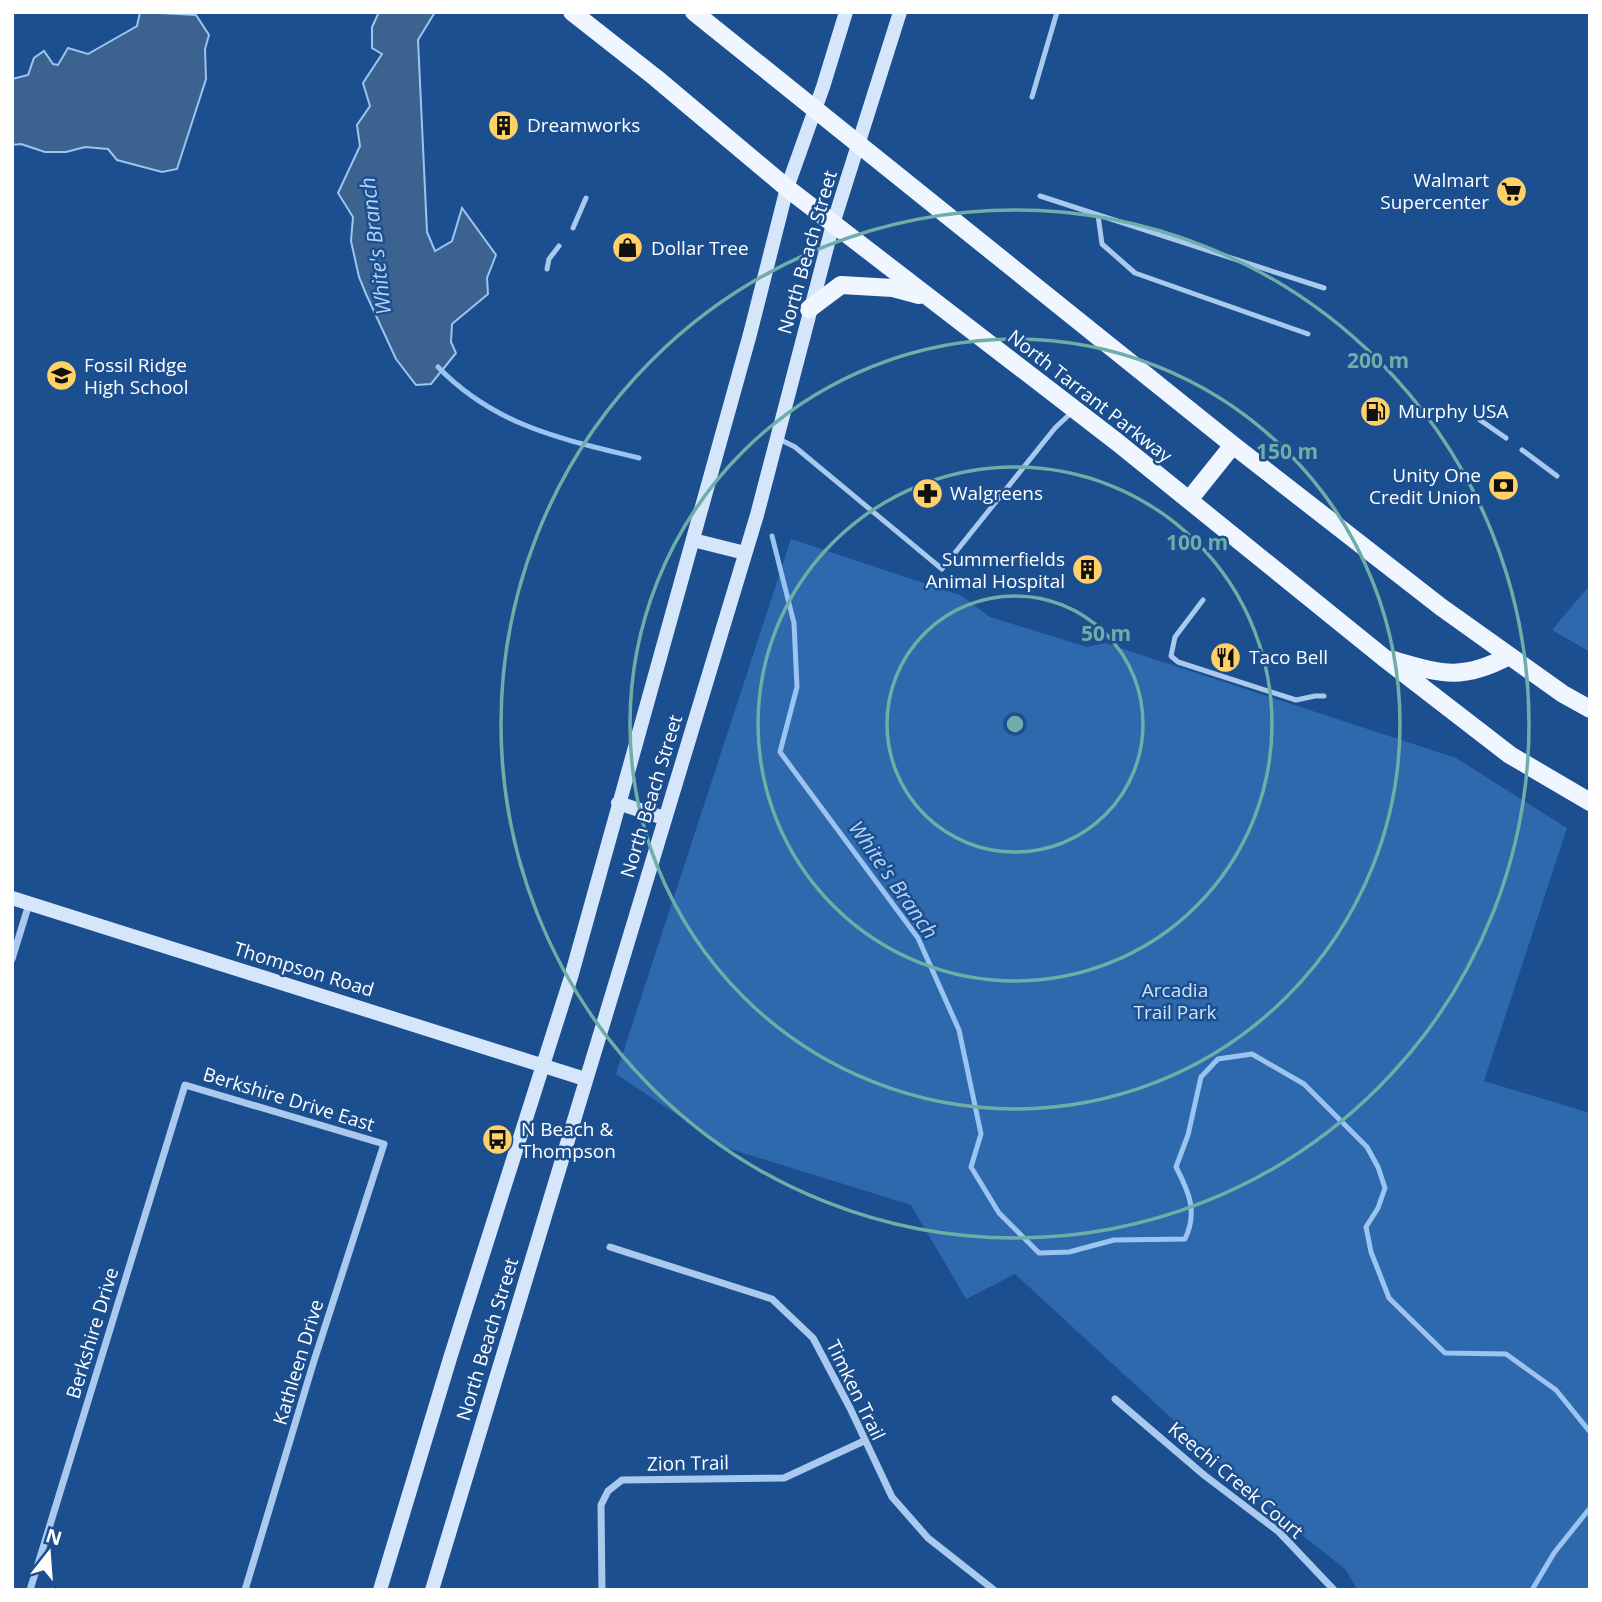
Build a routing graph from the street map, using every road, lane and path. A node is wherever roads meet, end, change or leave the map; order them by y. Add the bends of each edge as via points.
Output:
1 (572, 12) edge
2 (694, 12) edge
3 (846, 12) edge
4 (900, 12) edge
5 (1057, 12) edge
6 (1032, 97) dead end
7 (814, 110) junction
8 (858, 145) junction
9 (787, 188) junction
10 (1040, 196) dead end
11 (586, 198) dead end
12 (1098, 215) junction
13 (833, 224) junction
14 (573, 228) dead end
15 (559, 246) dead end
16 (547, 269) dead end
17 (1324, 288) dead end
18 (928, 298) junction
19 (809, 309) junction
20 (1308, 334) dead end
21 (1074, 409) junction
22 (1480, 420) dead end
23 (777, 437) junction
24 (1506, 438) dead end
25 (1233, 445) junction
26 (1522, 450) dead end
27 (1557, 476) dead end
28 (1189, 500) junction
29 (693, 540) junction
30 (745, 553) junction
31 (1203, 600) dead end
32 (1509, 656) junction
33 (1383, 657) junction
34 (1324, 696) dead end
35 (1590, 709) edge
36 (1590, 802) edge
37 (618, 803) junction
38 (664, 818) junction
39 (12, 898) edge
40 (29, 904) junction
41 (12, 959) edge
42 (543, 1066) junction
43 (584, 1079) junction
44 (185, 1085) joint
45 (384, 1144) joint
46 (610, 1247) dead end
47 (1115, 1399) dead end
48 (864, 1441) junction
49 (30, 1590) edge
50 (245, 1590) edge
51 (380, 1590) edge
52 (432, 1590) edge
53 (602, 1590) edge
54 (994, 1590) edge
55 (1334, 1590) edge

1 - 9 main road, North Tarrant Parkway
2 - 7 main road
3 - 7 main road, North Beach Street
4 - 8 main road, North Beach Street
5 - 6 lane
7 - 8 main road
7 - 9 main road, North Beach Street
8 - 13 main road, North Beach Street
8 - 25 main road
9 - 13 main road, North Tarrant Parkway
9 - 29 main road, North Beach Street
10 - 12 lane
11 - 14 lane
12 - 17 lane
12 - 20 lane via 1102,244 1135,274
13 - 18 main road, North Tarrant Parkway
13 - 19 main road, North Beach Street
15 - 16 lane
18 - 19 main road via 893,288 841,285
18 - 21 main road, North Tarrant Parkway
19 - 23 main road, North Beach Street
21 - 23 lane via 942,569
21 - 28 main road, North Tarrant Parkway
22 - 24 lane
23 - 30 main road, North Beach Street
25 - 28 main road
25 - 32 main road
26 - 27 lane
28 - 33 main road, North Tarrant Parkway
29 - 30 main road
29 - 37 main road, North Beach Street
30 - 38 main road, North Beach Street
31 - 34 lane via 1175,637 1171,656 1178,662 1296,700
32 - 33 main road via 1472,672 1427,669
32 - 35 main road
33 - 36 main road, North Tarrant Parkway via 1510,755
37 - 38 main road
37 - 42 main road, North Beach Street
38 - 43 main road, North Beach Street
39 - 40 main road, Thompson Road
40 - 41 street
40 - 42 main road, Thompson Road
42 - 43 main road, Thompson Road
42 - 51 main road, North Beach Street
43 - 52 main road, North Beach Street
44 - 45 street, Berkshire Drive East
44 - 49 street, Berkshire Drive
45 - 50 street, Kathleen Drive
46 - 48 street, Timken Trail via 772,1299 813,1338
47 - 55 street, Keechi Creek Court via 1279,1532
48 - 53 street, Zion Trail via 784,1478 622,1480 608,1490 601,1505
48 - 54 street, Timken Trail via 892,1497 928,1538

